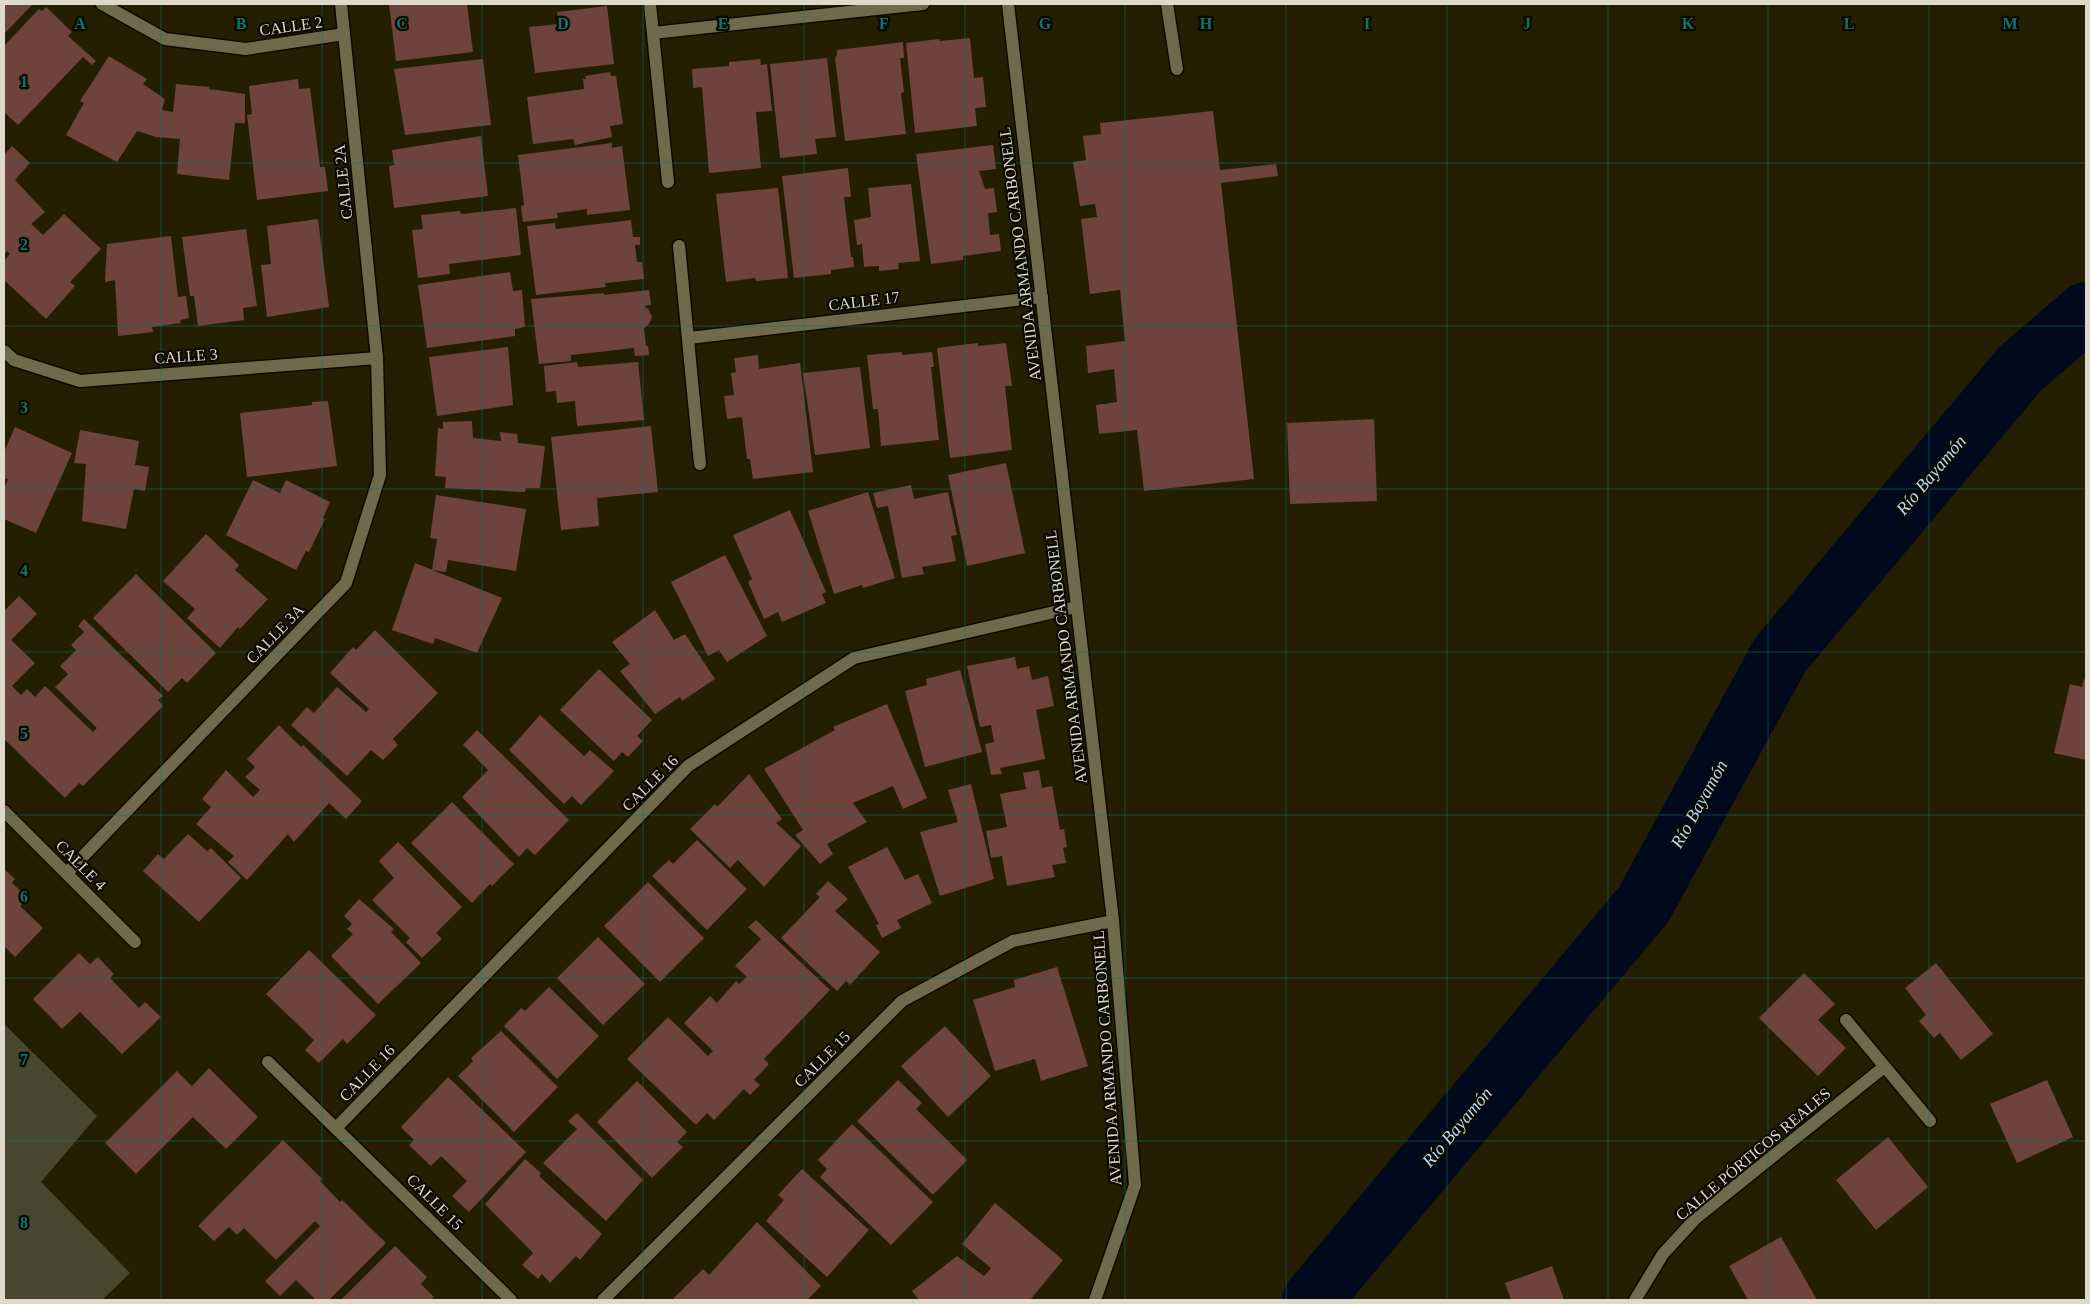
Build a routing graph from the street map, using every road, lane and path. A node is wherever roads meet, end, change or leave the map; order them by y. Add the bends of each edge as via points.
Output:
1 (102, 4) edge
2 (340, 4) edge
3 (650, 4) edge
4 (922, 4) edge
5 (1008, 4) edge
6 (1167, 4) edge
7 (653, 33) junction
8 (344, 34) junction
9 (1177, 69) dead end
10 (668, 182) dead end
11 (679, 246) dead end
12 (1042, 297) junction
13 (689, 338) junction
14 (4, 351) edge
15 (377, 358) junction
16 (700, 464) dead end
17 (1076, 607) junction
18 (4, 811) edge
19 (67, 873) junction
20 (1113, 920) junction
21 (136, 942) dead end
22 (1846, 1020) dead end
23 (268, 1062) dead end
24 (1884, 1067) junction
25 (1930, 1121) dead end
26 (336, 1128) junction
27 (511, 1300) edge
28 (603, 1300) edge
29 (1095, 1300) edge
30 (1635, 1300) edge

1 - 8 street, CALLE 2 via 165,39 246,49
2 - 8 street, CALLE 2A
3 - 7 street
4 - 7 street
5 - 12 street, AVENIDA ARMANDO CARBONELL
6 - 9 street
7 - 10 street
8 - 15 street, CALLE 2A
11 - 13 street
12 - 13 street, CALLE 17
12 - 17 street, AVENIDA ARMANDO CARBONELL
13 - 16 street
14 - 15 street, CALLE 3 via 14,360 80,380
15 - 19 street, CALLE 3A via 380,475 346,584
17 - 20 street, AVENIDA ARMANDO CARBONELL
17 - 26 street, CALLE 16 via 854,658 688,766
18 - 19 street, CALLE 4
19 - 21 street, CALLE 4
20 - 28 street, CALLE 15 via 1013,940 902,1002
20 - 29 street, AVENIDA ARMANDO CARBONELL via 1135,1185
22 - 24 street
23 - 26 street, CALLE 15
24 - 25 street
24 - 30 street, CALLE PÓRTICOS REALES via 1696,1218 1664,1254
26 - 27 street, CALLE 15

